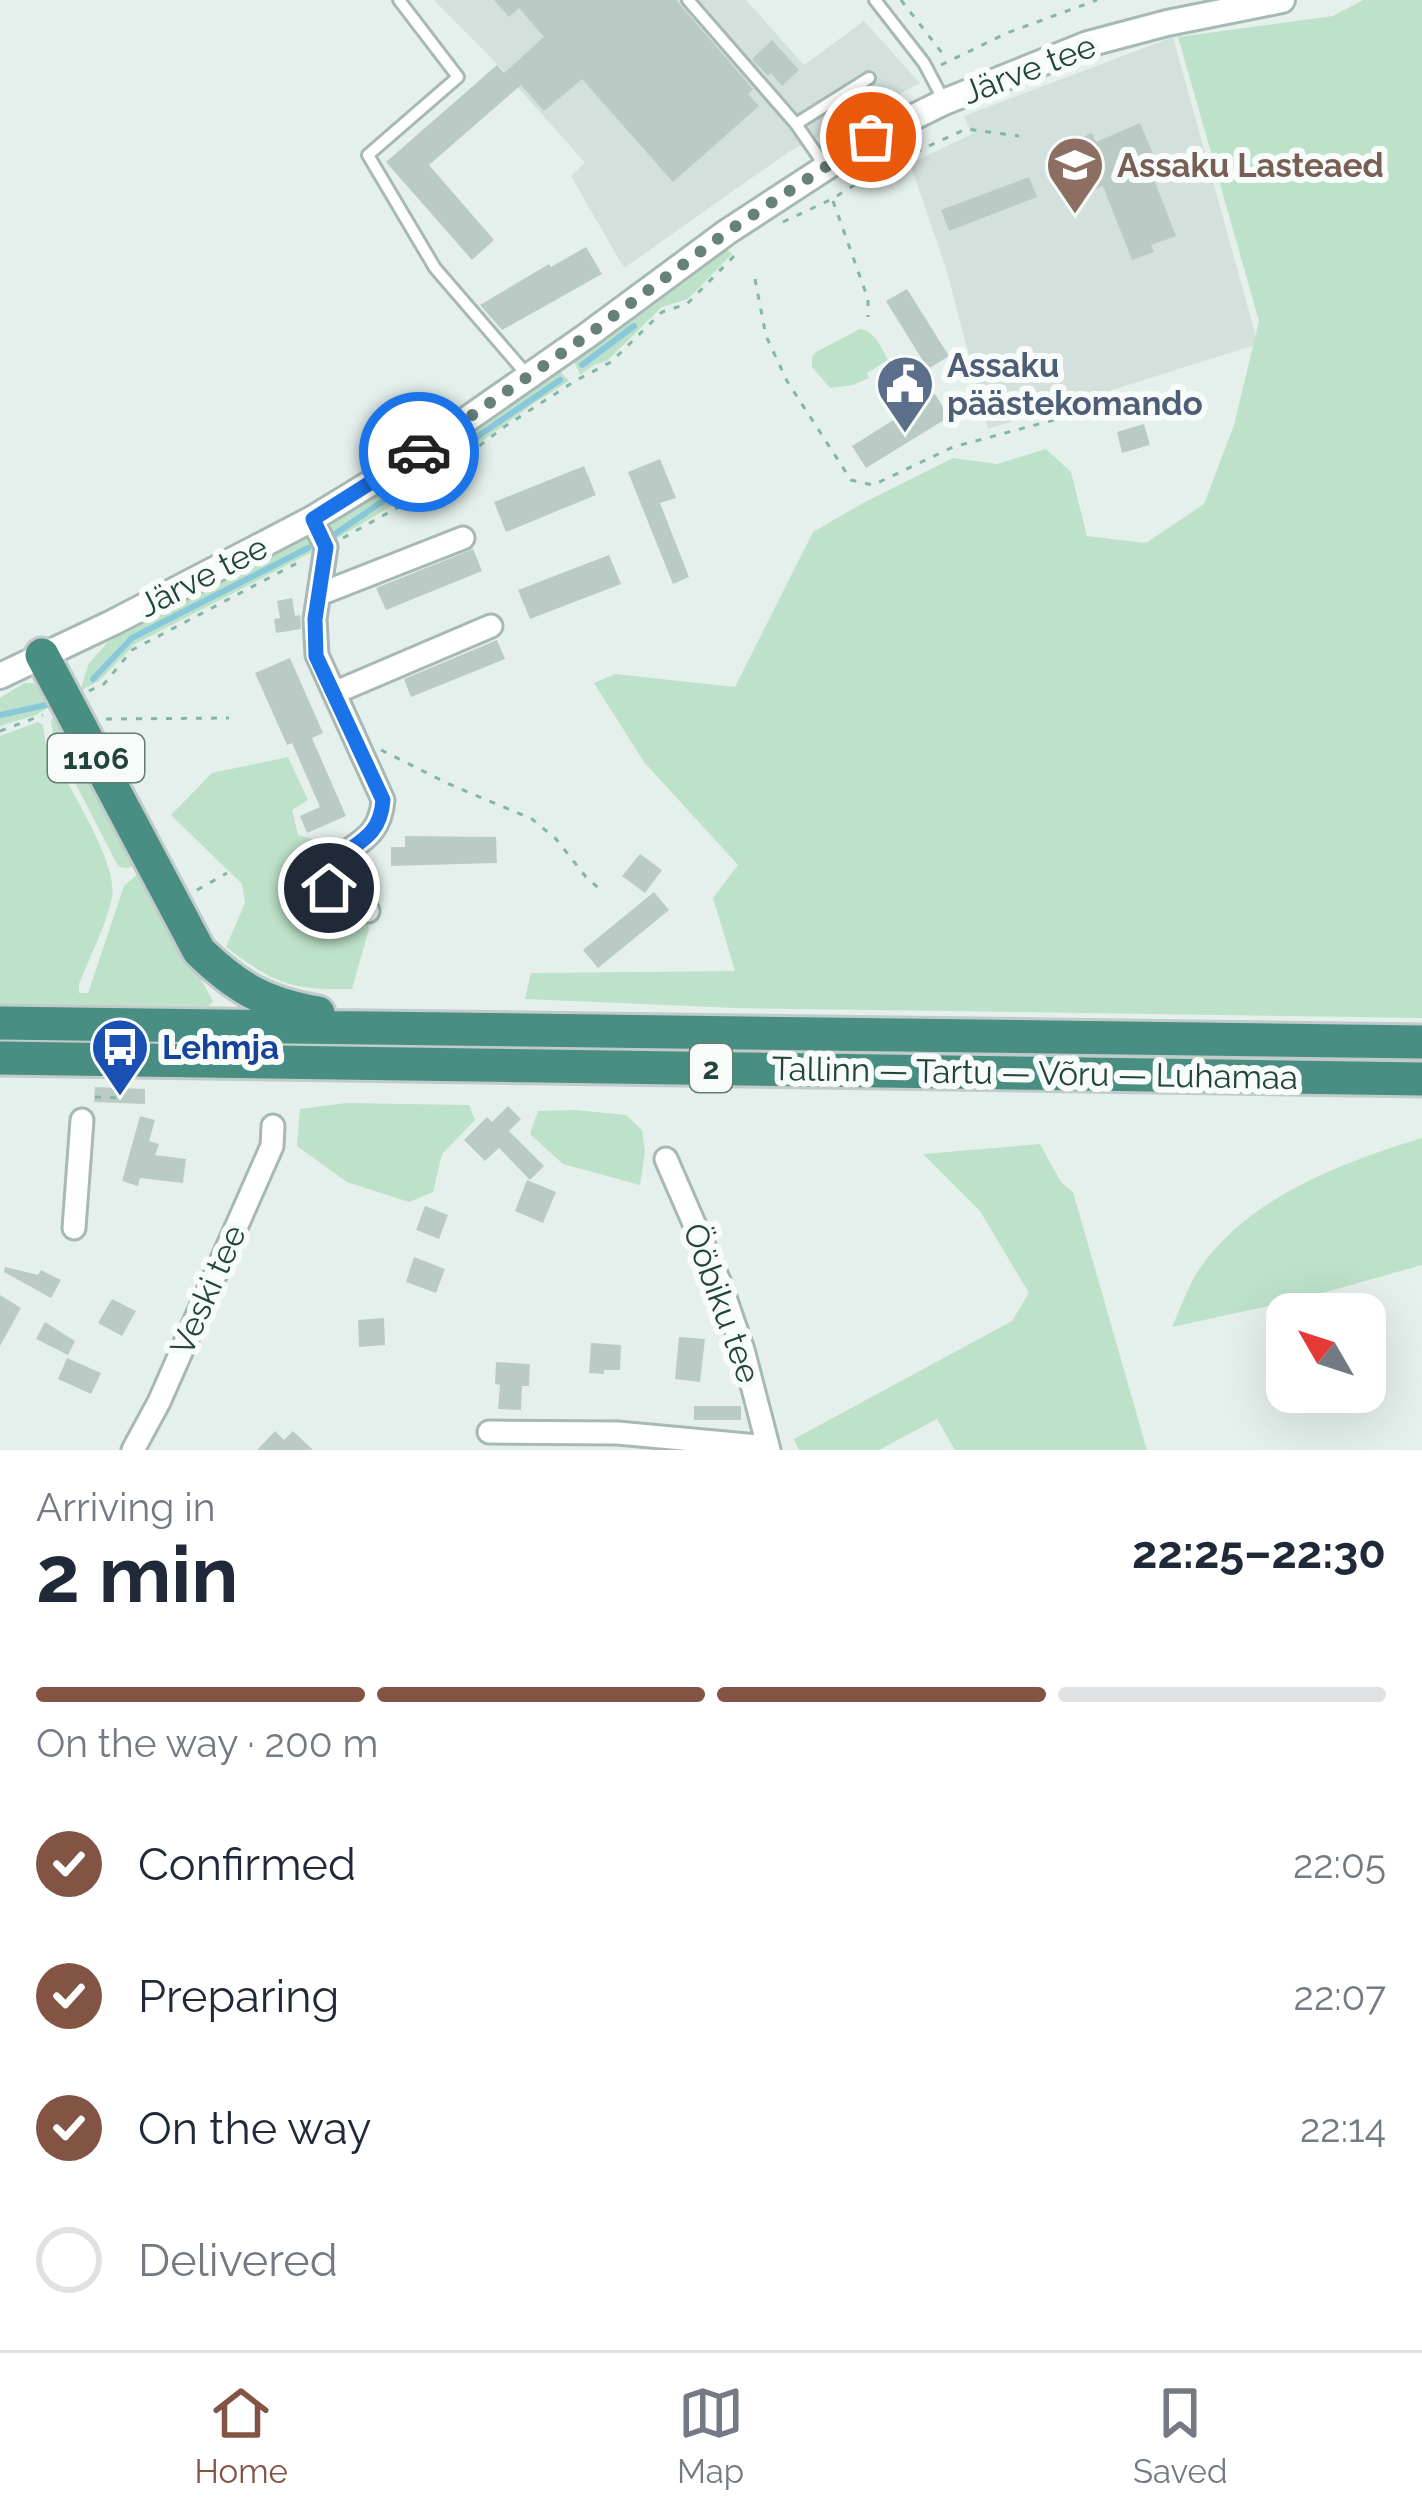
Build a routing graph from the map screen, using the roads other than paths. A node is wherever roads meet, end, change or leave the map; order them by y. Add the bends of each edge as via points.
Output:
1 (400, 0) edge
2 (688, 0) edge
3 (874, 0) edge
4 (1282, 0) edge
5 (869, 78) dead end
6 (944, 102) junction
7 (796, 124) junction
8 (825, 166) junction
9 (528, 376) junction
10 (313, 519) junction
11 (463, 538) dead end
12 (320, 594) junction
13 (491, 626) dead end
14 (43, 655) junction
15 (0, 676) edge
16 (334, 693) junction
17 (368, 910) dead end
18 (0, 1023) edge
19 (416, 1028) junction
20 (1422, 1042) edge
21 (0, 1058) edge
22 (1422, 1078) edge
23 (82, 1120) dead end
24 (273, 1126) dead end
25 (667, 1160) dead end
26 (74, 1228) dead end
27 (488, 1432) dead end
28 (769, 1449) edge
29 (133, 1450) edge

1 - 9 lane via 458,77 368,155 435,268
2 - 7 lane
3 - 6 lane
4 - 6 street, Järve tee via 1088,44
5 - 7 lane
6 - 8 street, Järve tee
7 - 8 lane
8 - 9 street, Järve tee
9 - 10 street, Järve tee
10 - 12 street via 326,547
10 - 14 street, Järve tee
11 - 12 street
12 - 16 street via 316,656
13 - 16 street
14 - 15 street, Järve tee
14 - 19 highway, 1106 via 199,951 226,978 291,1009
16 - 17 street via 383,800 369,838 329,866 329,888 341,904
18 - 19 highway, Tallinn — Tartu — Võru — Luhamaa / 2
19 - 20 highway, Tallinn — Tartu — Võru — Luhamaa / 2
21 - 22 highway, Tallinn — Tartu — Võru — Luhamaa / 2
23 - 26 street
24 - 29 street, Veski tee via 272,1146
25 - 28 street, Ööbiku tee via 720,1282
27 - 28 street via 618,1433

